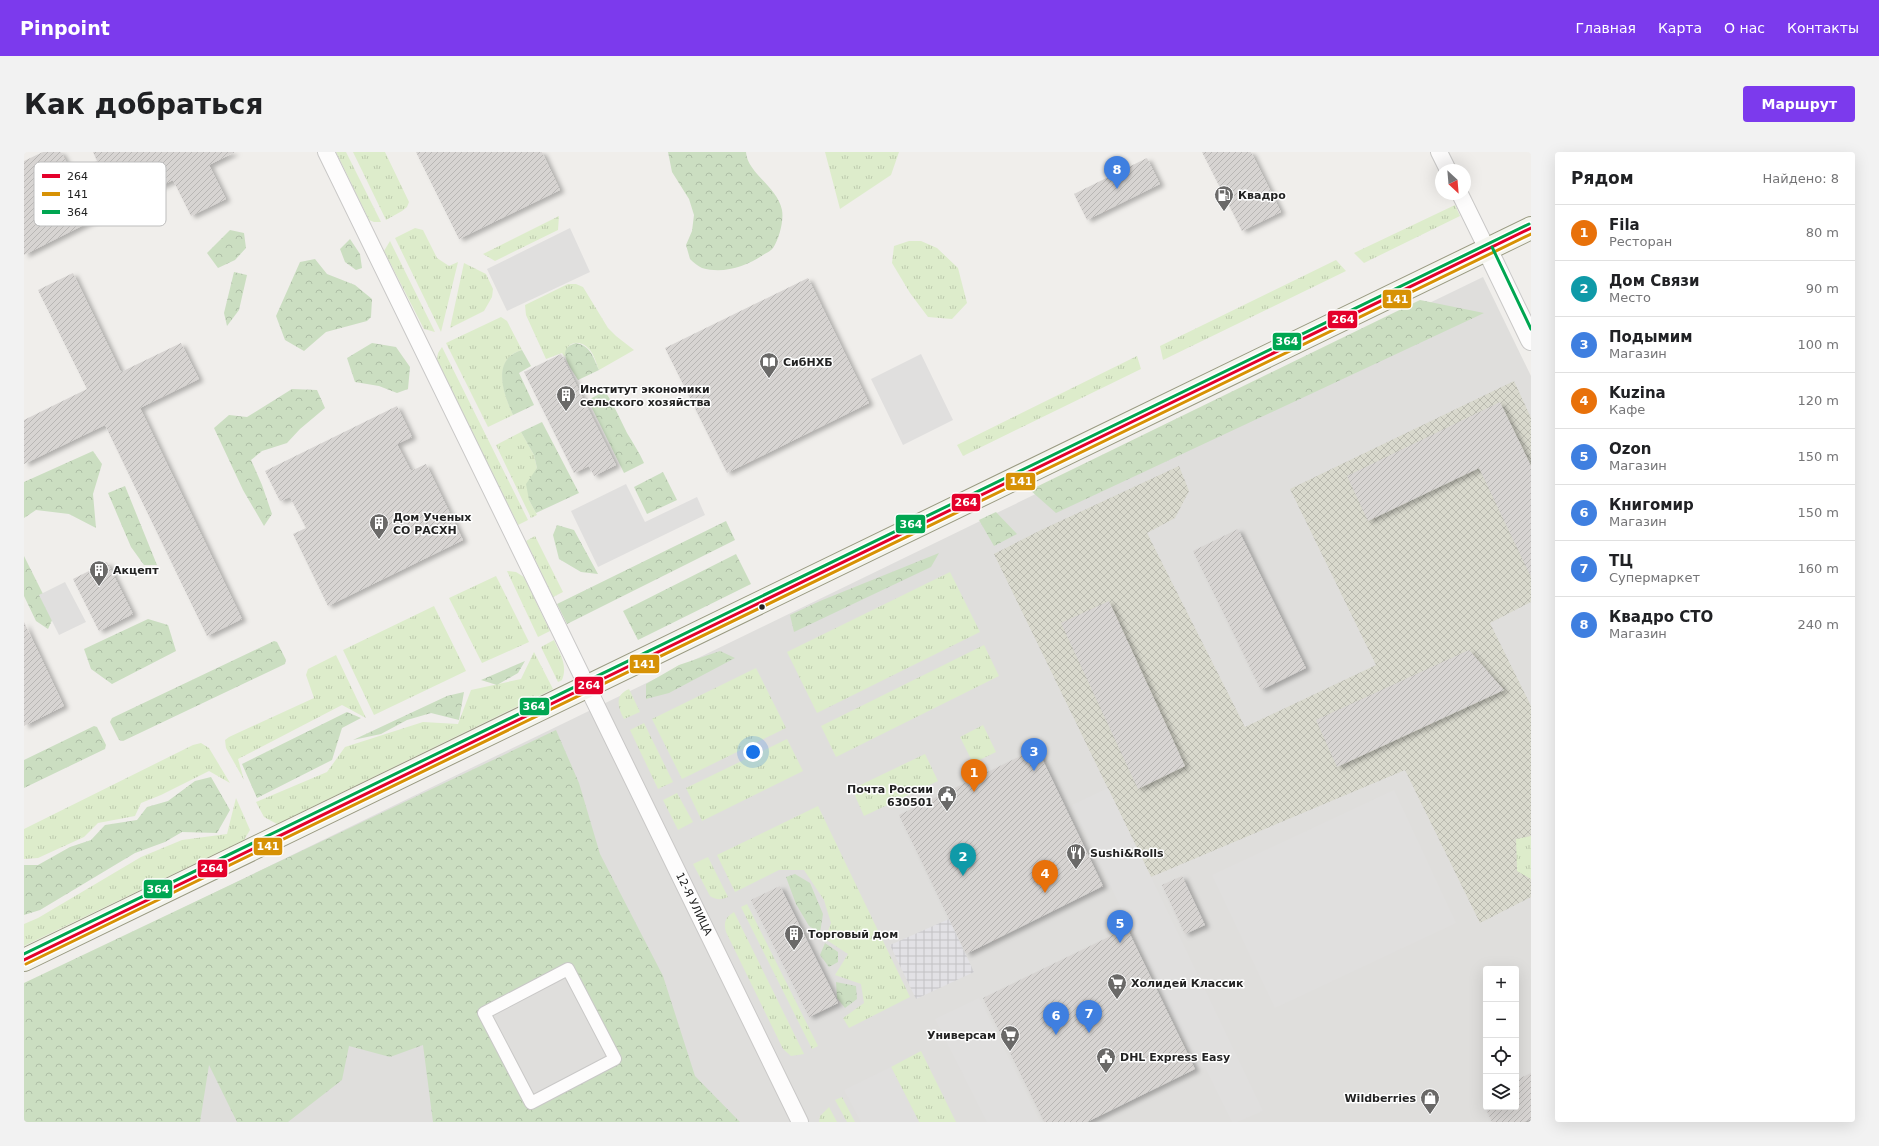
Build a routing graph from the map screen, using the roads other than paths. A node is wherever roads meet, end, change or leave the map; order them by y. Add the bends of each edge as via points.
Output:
1 (326, 152) edge
2 (1439, 152) edge
3 (1445, 164) edge
4 (1463, 200) edge
5 (1531, 228) edge
6 (1487, 249) junction
7 (1531, 340) edge
8 (588, 686) junction
9 (24, 960) edge
10 (615, 1059) joint
11 (800, 1122) edge

1 - 8 street, 12-Я УЛИЦА
2 - 3 street
4 - 6 street
5 - 6 main road
6 - 7 street
6 - 8 main road
8 - 9 main road
8 - 11 street, 12-Я УЛИЦА
10 - 10 street via 568,969 484,1013 531,1103

